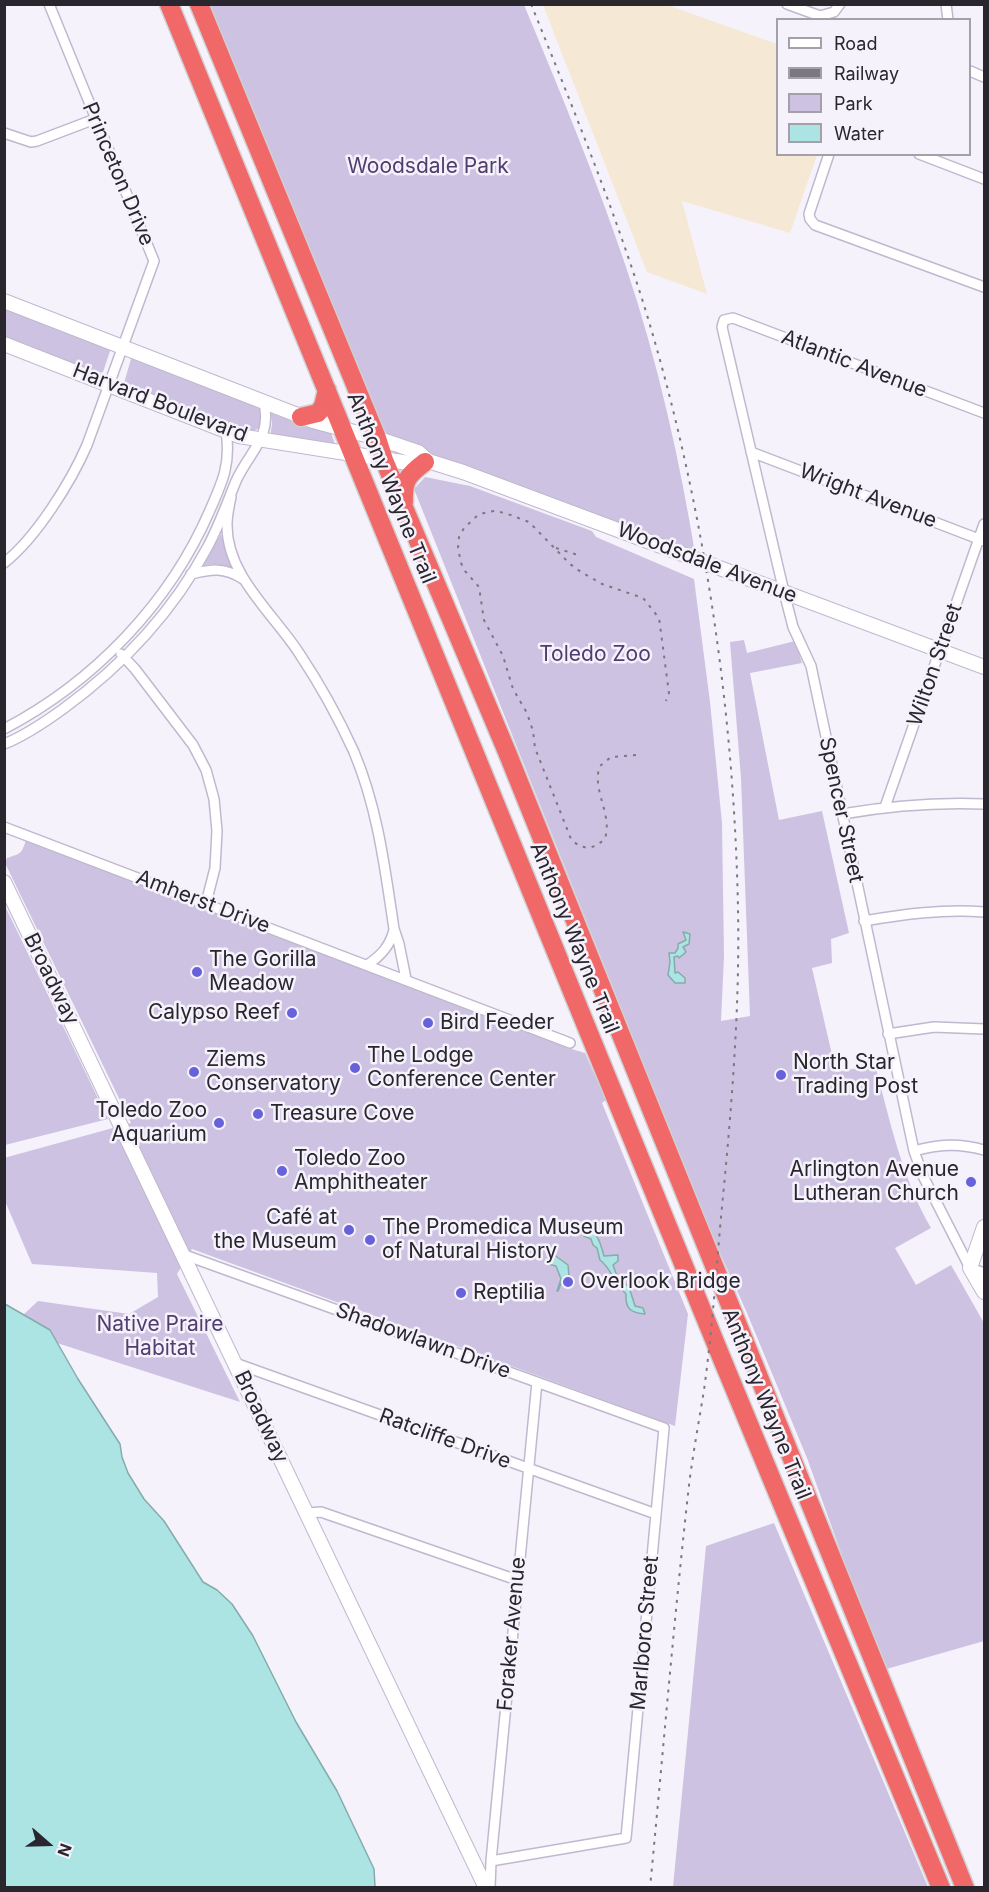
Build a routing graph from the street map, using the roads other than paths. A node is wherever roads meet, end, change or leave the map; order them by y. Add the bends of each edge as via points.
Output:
1 (49, 4) edge
2 (169, 4) edge
3 (199, 4) edge
4 (787, 4) edge
5 (840, 4) edge
6 (95, 119) junction
7 (4, 133) edge
8 (828, 156) edge
9 (924, 156) edge
10 (984, 179) edge
11 (984, 287) edge
12 (4, 301) edge
13 (724, 320) joint
14 (4, 344) edge
15 (123, 346) junction
16 (110, 384) junction
17 (327, 390) junction
18 (264, 403) junction
19 (984, 413) edge
20 (301, 417) junction
21 (343, 429) junction
22 (226, 431) junction
23 (377, 438) junction
24 (261, 441) junction
25 (751, 452) junction
26 (359, 456) junction
27 (384, 460) junction
28 (427, 461) junction
29 (220, 486) junction
30 (232, 494) junction
31 (404, 507) junction
32 (984, 524) edge
33 (982, 540) edge
34 (4, 563) edge
35 (180, 567) junction
36 (192, 574) junction
37 (434, 580) junction
38 (245, 581) junction
39 (784, 592) junction
40 (116, 647) junction
41 (940, 650) junction
42 (125, 658) junction
43 (984, 667) edge
44 (4, 729) edge
45 (4, 744) edge
46 (984, 804) edge
47 (885, 807) junction
48 (842, 814) junction
49 (4, 826) edge
50 (4, 882) edge
51 (206, 903) junction
52 (984, 912) edge
53 (864, 921) junction
54 (394, 929) junction
55 (367, 965) junction
56 (405, 979) junction
57 (984, 1029) edge
58 (888, 1034) junction
59 (570, 1043) dead end
60 (984, 1150) edge
61 (914, 1151) junction
62 (984, 1227) edge
63 (182, 1254) junction
64 (970, 1268) junction
65 (984, 1273) edge
66 (984, 1292) edge
67 (235, 1363) junction
68 (537, 1382) junction
69 (664, 1428) joint
70 (529, 1469) junction
71 (306, 1513) junction
72 (656, 1514) junction
73 (517, 1580) junction
74 (491, 1861) junction
75 (488, 1887) edge
76 (941, 1887) edge
77 (965, 1887) edge

1 - 6 street, Princeton Drive
2 - 17 highway, Anthony Wayne Trail
3 - 23 highway, Anthony Wayne Trail
4 - 5 street via 820,16 834,12
6 - 7 street via 31,142
6 - 15 street, Princeton Drive via 154,261
8 - 11 street via 810,208 810,219 816,225
9 - 10 street
12 - 15 street, Harvard Boulevard
13 - 19 street, Atlantic Avenue via 734,318
13 - 25 street, Spencer Street via 722,327
14 - 16 street, Harvard Boulevard
15 - 16 street, Princeton Drive
15 - 18 street, Harvard Boulevard
16 - 22 street, Harvard Boulevard
16 - 34 street, Princeton Drive via 75,472 36,529
17 - 20 highway via 324,406 318,413
17 - 21 highway, Anthony Wayne Trail
18 - 20 street, Harvard Boulevard
18 - 24 street via 267,415
20 - 21 street, Harvard Boulevard
21 - 23 street, Woodsdale Avenue
21 - 26 highway, Anthony Wayne Trail
22 - 24 street, Harvard Boulevard
22 - 29 street via 229,452
23 - 27 highway, Anthony Wayne Trail
23 - 28 street, Woodsdale Avenue via 418,452
24 - 26 street, Harvard Boulevard
24 - 30 street
25 - 33 street, Wright Avenue
25 - 39 street, Spencer Street
26 - 27 street, Woodsdale Avenue
26 - 37 highway via 376,470 391,495 412,548
26 - 76 highway, Anthony Wayne Trail via 730,1380
27 - 28 street, Woodsdale Avenue via 415,464
27 - 31 highway, Anthony Wayne Trail
28 - 31 highway via 405,481
28 - 39 street, Woodsdale Avenue via 463,471
29 - 30 street
29 - 35 street
30 - 36 street
30 - 38 street via 228,537
31 - 37 highway, Anthony Wayne Trail
32 - 33 street, Wilton Street
33 - 41 street, Wilton Street
35 - 36 street
35 - 40 street
36 - 38 street via 216,570
36 - 42 street
37 - 77 highway, Anthony Wayne Trail
38 - 54 street via 299,653 354,753 380,832
39 - 41 street, Woodsdale Avenue
39 - 48 street, Spencer Street via 793,627 811,666
40 - 42 street
40 - 44 street via 60,695
41 - 43 street, Woodsdale Avenue
41 - 47 street, Wilton Street
42 - 45 street via 50,719
42 - 51 street via 192,745 206,770 217,831 215,868
46 - 47 street
47 - 48 street
48 - 53 street, Spencer Street
49 - 51 street, Amherst Drive
50 - 63 street, Broadway
51 - 55 street, Amherst Drive
52 - 53 street via 909,913
53 - 58 street, Spencer Street
54 - 55 street via 388,946
54 - 56 street
55 - 56 street, Amherst Drive
56 - 59 street, Amherst Drive
57 - 58 street via 934,1027
58 - 61 street, Spencer Street
60 - 61 street via 955,1144
61 - 64 street, Spencer Street
62 - 64 street
63 - 67 street, Broadway
63 - 68 street, Shadowlawn Drive
64 - 65 street
64 - 66 street, Spencer Street
67 - 70 street, Ratcliffe Drive
67 - 71 street, Broadway
68 - 69 street, Shadowlawn Drive
68 - 70 street, Foraker Avenue
69 - 72 street, Marlboro Street
70 - 72 street, Ratcliffe Drive
70 - 73 street, Foraker Avenue
71 - 73 street via 321,1512
71 - 75 street, Broadway
72 - 74 street, Marlboro Street via 626,1838
73 - 74 street, Foraker Avenue
74 - 75 street, Foraker Avenue

